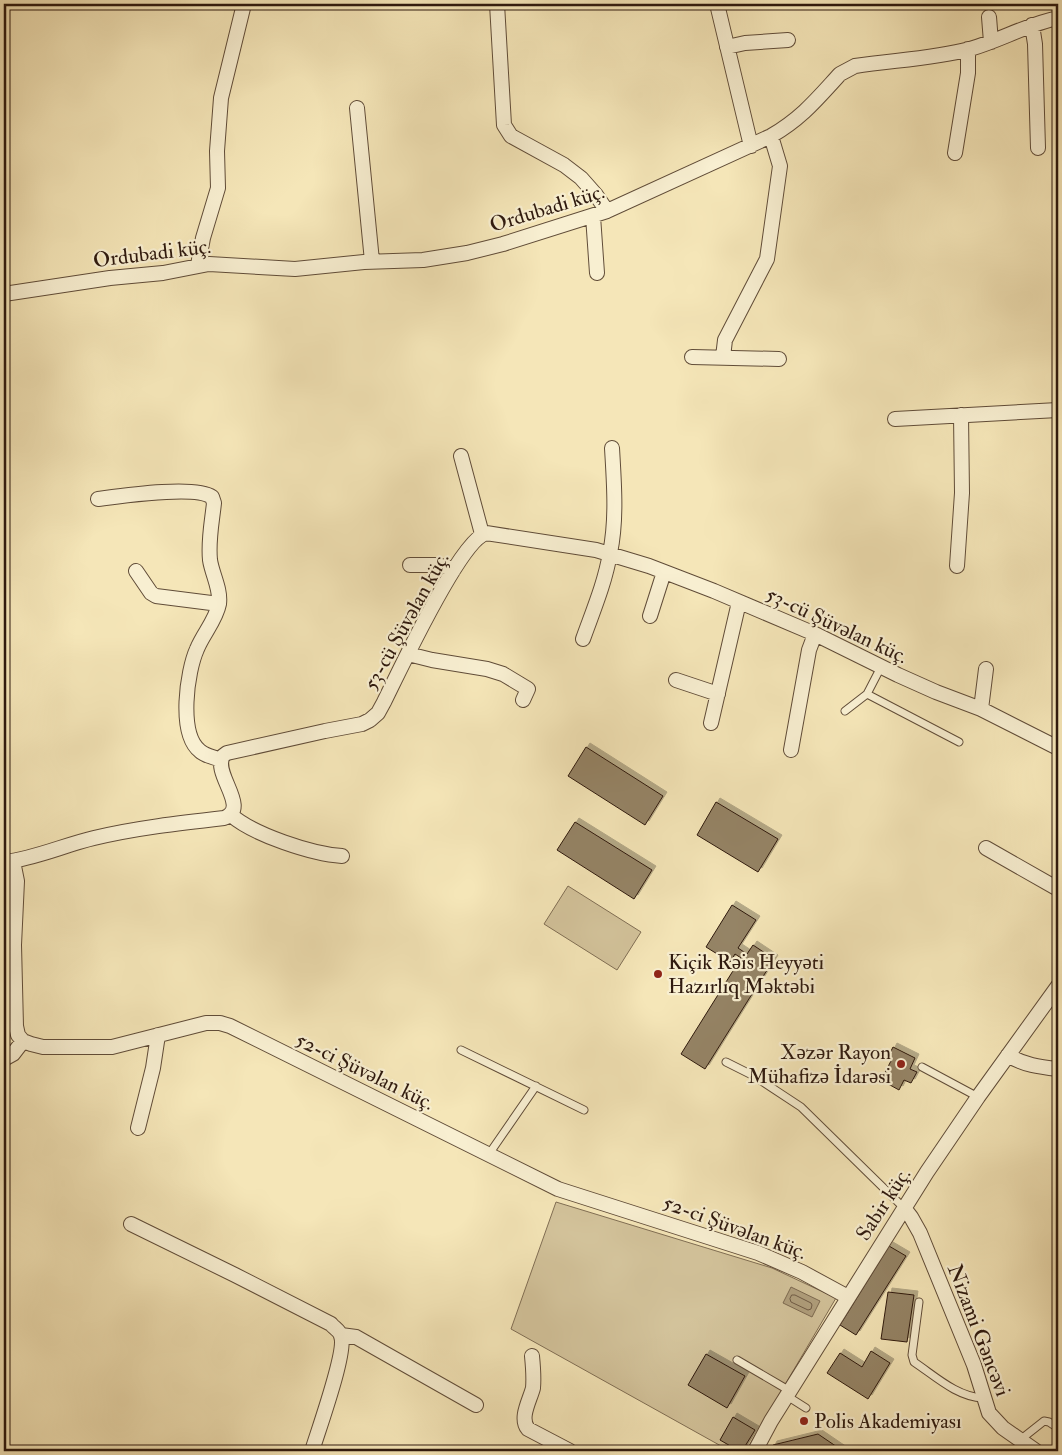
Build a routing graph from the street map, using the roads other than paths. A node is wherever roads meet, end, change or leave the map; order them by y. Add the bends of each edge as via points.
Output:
1 (244, 4) edge
2 (497, 4) edge
3 (717, 4) edge
4 (989, 17) dead end
5 (1058, 18) edge
6 (1032, 25) junction
7 (788, 40) dead end
8 (991, 42) junction
9 (727, 47) junction
10 (968, 49) junction
11 (357, 108) dead end
12 (771, 136) junction
13 (751, 146) junction
14 (1038, 148) dead end
15 (955, 154) dead end
16 (607, 211) junction
17 (593, 216) junction
18 (372, 261) junction
19 (198, 265) junction
20 (597, 273) dead end
21 (4, 294) edge
22 (692, 357) dead end
23 (723, 357) junction
24 (779, 359) dead end
25 (1058, 410) edge
26 (961, 415) junction
27 (895, 419) dead end
28 (612, 448) dead end
29 (461, 456) dead end
30 (98, 499) dead end
31 (482, 534) junction
32 (611, 553) junction
33 (410, 565) dead end
34 (957, 566) dead end
35 (454, 569) junction
36 (136, 571) dead end
37 (664, 572) junction
38 (739, 602) junction
39 (219, 604) junction
40 (650, 616) dead end
41 (815, 634) junction
42 (584, 639) dead end
43 (408, 654) junction
44 (882, 667) junction
45 (986, 669) dead end
46 (676, 680) dead end
47 (718, 694) junction
48 (867, 694) junction
49 (523, 700) dead end
50 (981, 709) junction
51 (844, 711) dead end
52 (711, 723) dead end
53 (959, 742) dead end
54 (1058, 748) edge
55 (792, 750) dead end
56 (221, 760) junction
57 (231, 815) junction
58 (986, 848) dead end
59 (342, 856) dead end
60 (8, 861) edge
61 (1058, 889) edge
62 (1058, 986) edge
63 (158, 1035) junction
64 (23, 1041) junction
65 (461, 1050) dead end
66 (1008, 1055) junction
67 (4, 1058) edge
68 (726, 1062) dead end
69 (922, 1068) dead end
70 (1058, 1069) edge
71 (536, 1086) junction
72 (978, 1097) junction
73 (584, 1110) dead end
74 (138, 1128) dead end
75 (489, 1154) junction
76 (904, 1208) junction
77 (131, 1224) dead end
78 (848, 1297) junction
79 (919, 1302) dead end
80 (341, 1334) junction
81 (532, 1356) dead end
82 (738, 1360) dead end
83 (788, 1394) junction
84 (983, 1398) junction
85 (476, 1405) dead end
86 (806, 1408) dead end
87 (1058, 1428) edge
88 (1020, 1440) junction
89 (312, 1451) edge
90 (570, 1451) edge
91 (755, 1451) edge
92 (1036, 1451) edge

1 - 19 street via 220,98 218,188
2 - 16 street via 504,125 511,136 581,178
3 - 9 street
4 - 8 street
5 - 6 street, Ordubadi küç.
6 - 8 street, Ordubadi küç.
6 - 14 street
7 - 9 street
8 - 10 street, Ordubadi küç.
9 - 13 street
10 - 12 street, Ordubadi küç. via 847,69 808,110
10 - 15 street via 968,73
11 - 18 street
12 - 13 street, Ordubadi küç.
12 - 23 street via 780,166 767,259 725,340
13 - 16 street, Ordubadi küç.
16 - 17 street, Ordubadi küç.
17 - 18 street, Ordubadi küç. via 459,254 423,260
17 - 20 street
18 - 19 street, Ordubadi küç. via 295,269
19 - 21 street, Ordubadi küç. via 162,273
22 - 23 street
23 - 24 street
25 - 26 street
26 - 27 street
26 - 34 street via 962,493
28 - 32 street via 614,514
29 - 31 street
30 - 39 street via 139,493 199,492 212,497 210,561
31 - 32 street, 53-cü Şüvəlan küç. via 493,533
31 - 35 street, 53-cü Şüvəlan küç.
32 - 37 street, 53-cü Şüvəlan küç.
32 - 42 street
33 - 35 street
35 - 43 street, 53-cü Şüvəlan küç.
36 - 39 street via 156,596
37 - 38 street, 53-cü Şüvəlan küç.
37 - 40 street
38 - 41 street, 53-cü Şüvəlan küç.
38 - 47 street
39 - 56 street via 192,664 187,720 194,744 200,751
41 - 44 street, 53-cü Şüvəlan küç.
41 - 55 street via 809,650
43 - 49 street via 503,674 528,688
43 - 56 street, 53-cü Şüvəlan küç. via 378,713 370,720 227,754
44 - 48 lane
44 - 50 street, 53-cü Şüvəlan küç.
45 - 50 street
46 - 47 street
47 - 52 street
48 - 51 lane
48 - 53 lane
50 - 54 street, 53-cü Şüvəlan küç.
56 - 57 street via 234,803
57 - 59 street via 247,827 311,851
57 - 60 street via 96,838
58 - 61 street
60 - 64 street via 17,881 14,945 16,1026
62 - 66 street, Sabir küç.
63 - 64 street, 52-ci Şüvəlan küç. via 112,1047 43,1047
63 - 74 street
63 - 75 street, 52-ci Şüvəlan küç. via 206,1023 230,1026
64 - 67 street via 13,1054
65 - 71 lane
66 - 70 street via 1027,1064
66 - 72 street, Sabir küç.
68 - 76 lane via 801,1107
69 - 72 lane
71 - 73 lane
71 - 75 lane
72 - 76 street, Sabir küç.
75 - 78 street, 52-ci Şüvəlan küç. via 558,1189 763,1254
76 - 78 street, Sabir küç.
76 - 84 street, Nizami Gəncəvi via 920,1233 974,1365
77 - 80 street via 331,1324
78 - 83 street, Sabir küç.
79 - 84 lane via 912,1355 914,1362 960,1392
80 - 85 street via 356,1336
80 - 89 street via 342,1351
81 - 90 street via 532,1388 525,1425
82 - 83 lane
83 - 86 lane
83 - 91 street, Sabir küç.
84 - 88 street, Nizami Gəncəvi via 993,1419
87 - 88 lane via 1044,1421
88 - 92 street, Nizami Gəncəvi

